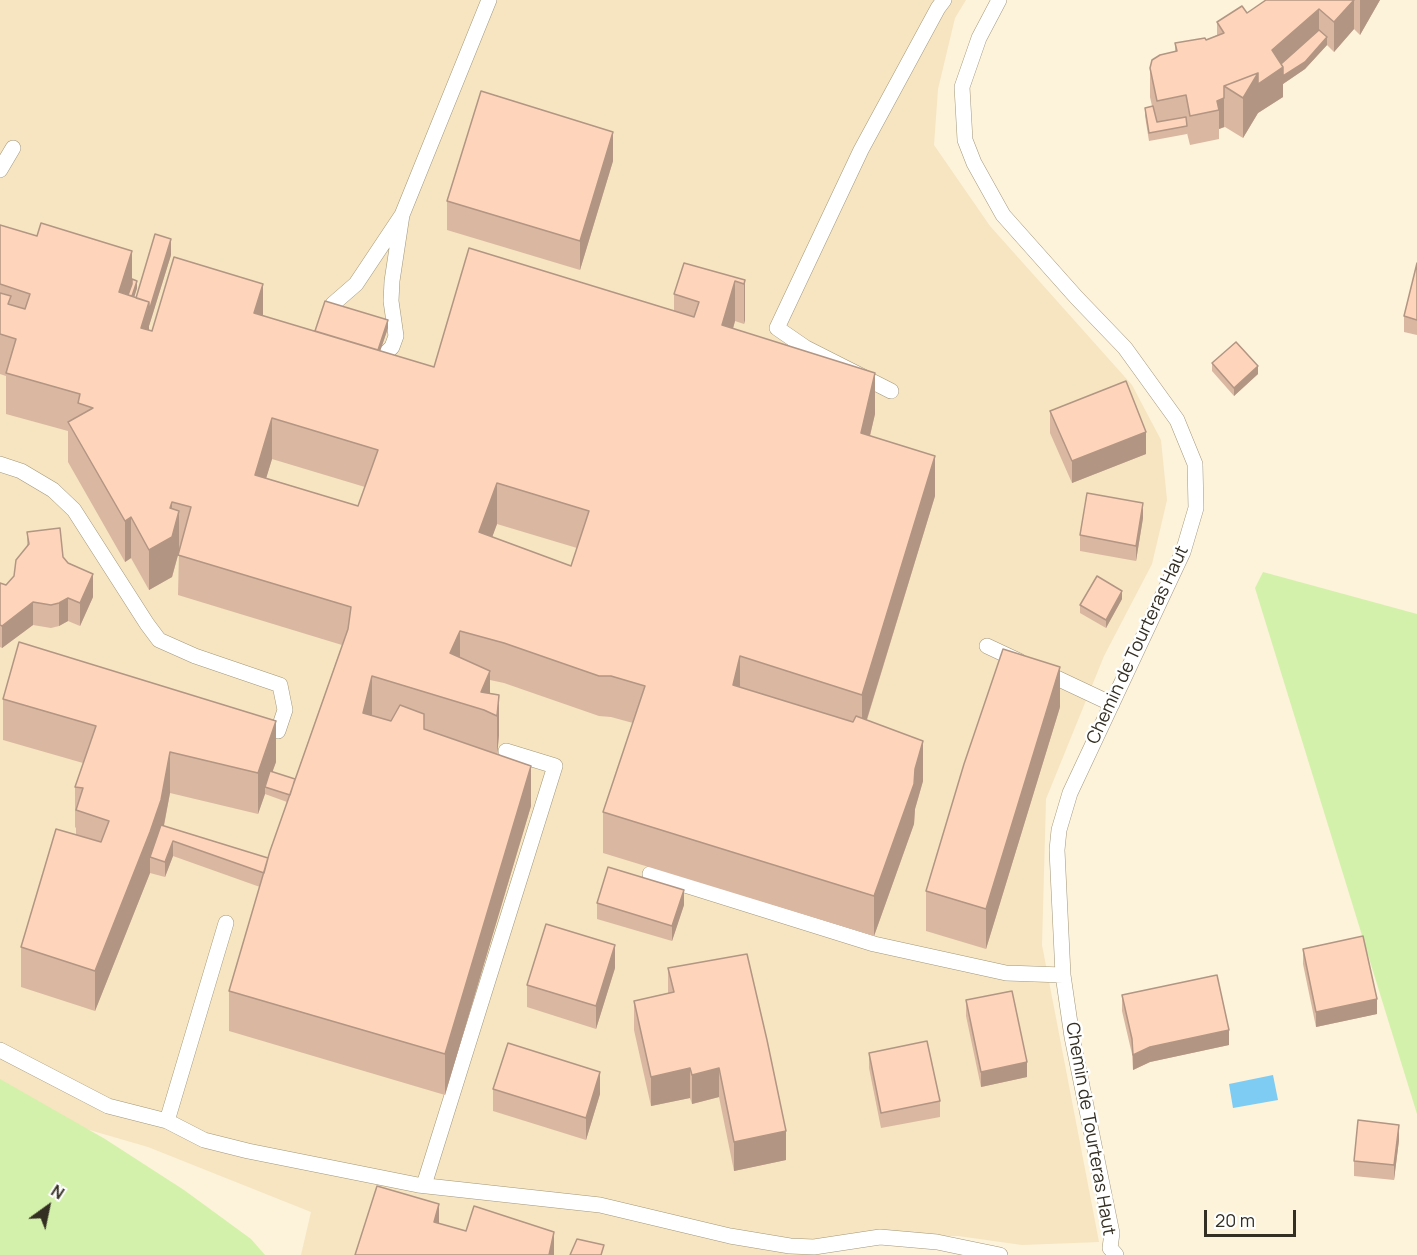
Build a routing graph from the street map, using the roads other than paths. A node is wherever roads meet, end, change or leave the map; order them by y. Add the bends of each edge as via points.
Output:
1 (489, 0) edge
2 (944, 0) edge
3 (999, 0) edge
4 (14, 148) dead end
5 (0, 170) edge
6 (402, 214) junction
7 (331, 338) edge
8 (356, 352) edge
9 (891, 391) dead end
10 (0, 464) edge
11 (987, 646) dead end
12 (1112, 704) junction
13 (278, 731) dead end
14 (506, 752) dead end
15 (650, 874) dead end
16 (226, 923) dead end
17 (1062, 975) junction
18 (0, 1050) edge
19 (167, 1121) junction
20 (424, 1185) junction
21 (1110, 1253) edge
22 (1000, 1255) edge

1 - 6 lane
2 - 9 lane via 861,150 777,328 806,348
3 - 12 lane, Chemin de Tourteras Haut via 979,38 962,87 965,140 974,163 1003,215 1125,348 1177,420 1195,464 1196,508 1183,552
4 - 5 lane
6 - 7 lane via 356,284 333,304 325,330
6 - 8 lane via 392,280 396,336 392,347 377,358
10 - 13 lane via 53,490 74,510 159,640 280,685 285,710
11 - 12 lane
12 - 17 lane, Chemin de Tourteras Haut via 1070,793 1059,830
14 - 20 lane via 555,766
15 - 17 lane via 874,944 1006,973
16 - 19 lane
17 - 21 lane, Chemin de Tourteras Haut via 1112,1233
18 - 19 lane via 108,1106
19 - 20 lane via 204,1140 248,1151
20 - 22 lane via 600,1205 790,1246 814,1247 880,1237 937,1242

